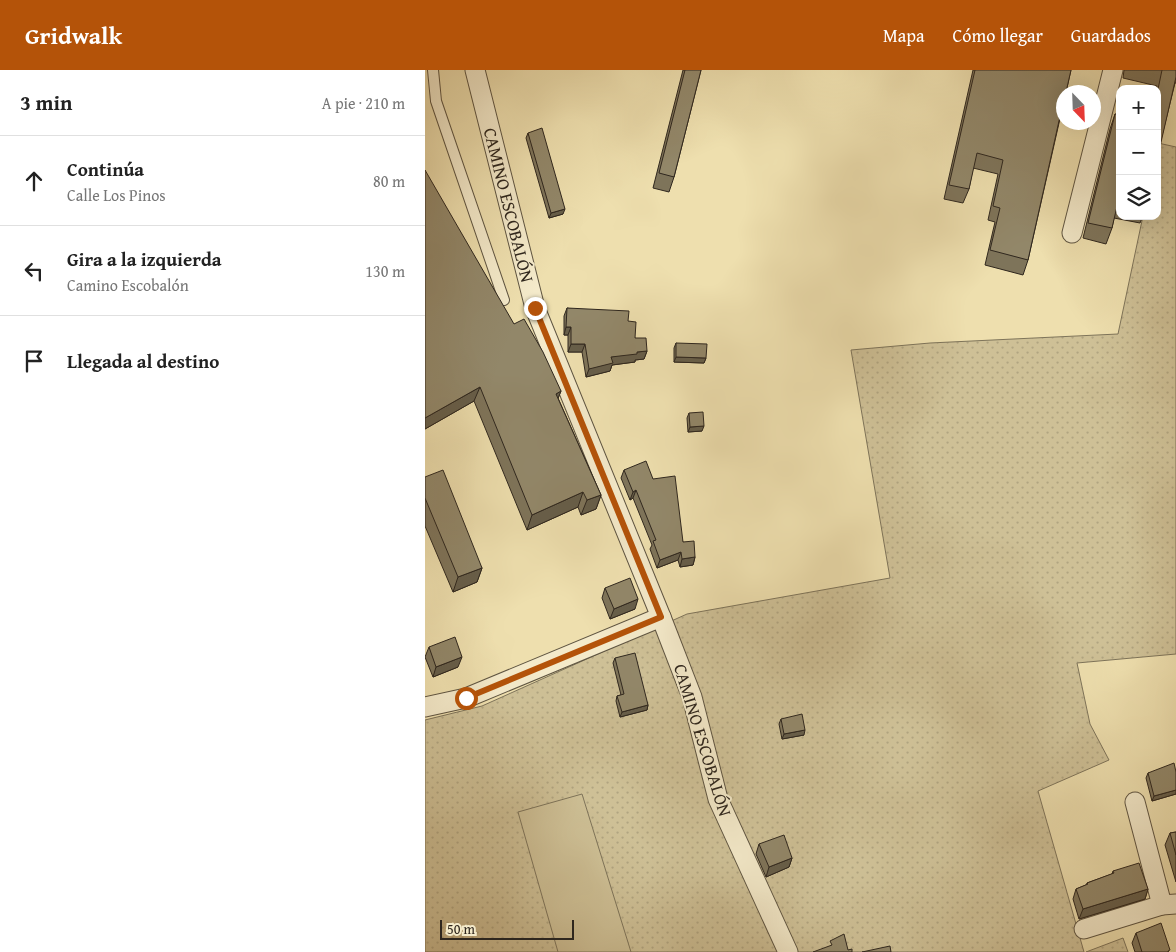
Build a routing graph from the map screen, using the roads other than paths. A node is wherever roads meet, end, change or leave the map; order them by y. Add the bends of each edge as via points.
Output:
1 (433, 70) edge
2 (475, 70) edge
3 (1113, 70) edge
4 (1072, 233) dead end
5 (503, 300) edge
6 (661, 617) junction
7 (425, 707) edge
8 (1135, 802) dead end
9 (1169, 904) edge
10 (1084, 930) dead end
11 (788, 952) edge

1 - 5 lane via 436,101
2 - 6 street, CAMINO ESCOBALÓN via 535,308
3 - 4 street
6 - 7 street via 466,698
6 - 11 street, CAMINO ESCOBALÓN via 692,697 718,799
8 - 9 street
9 - 10 street

